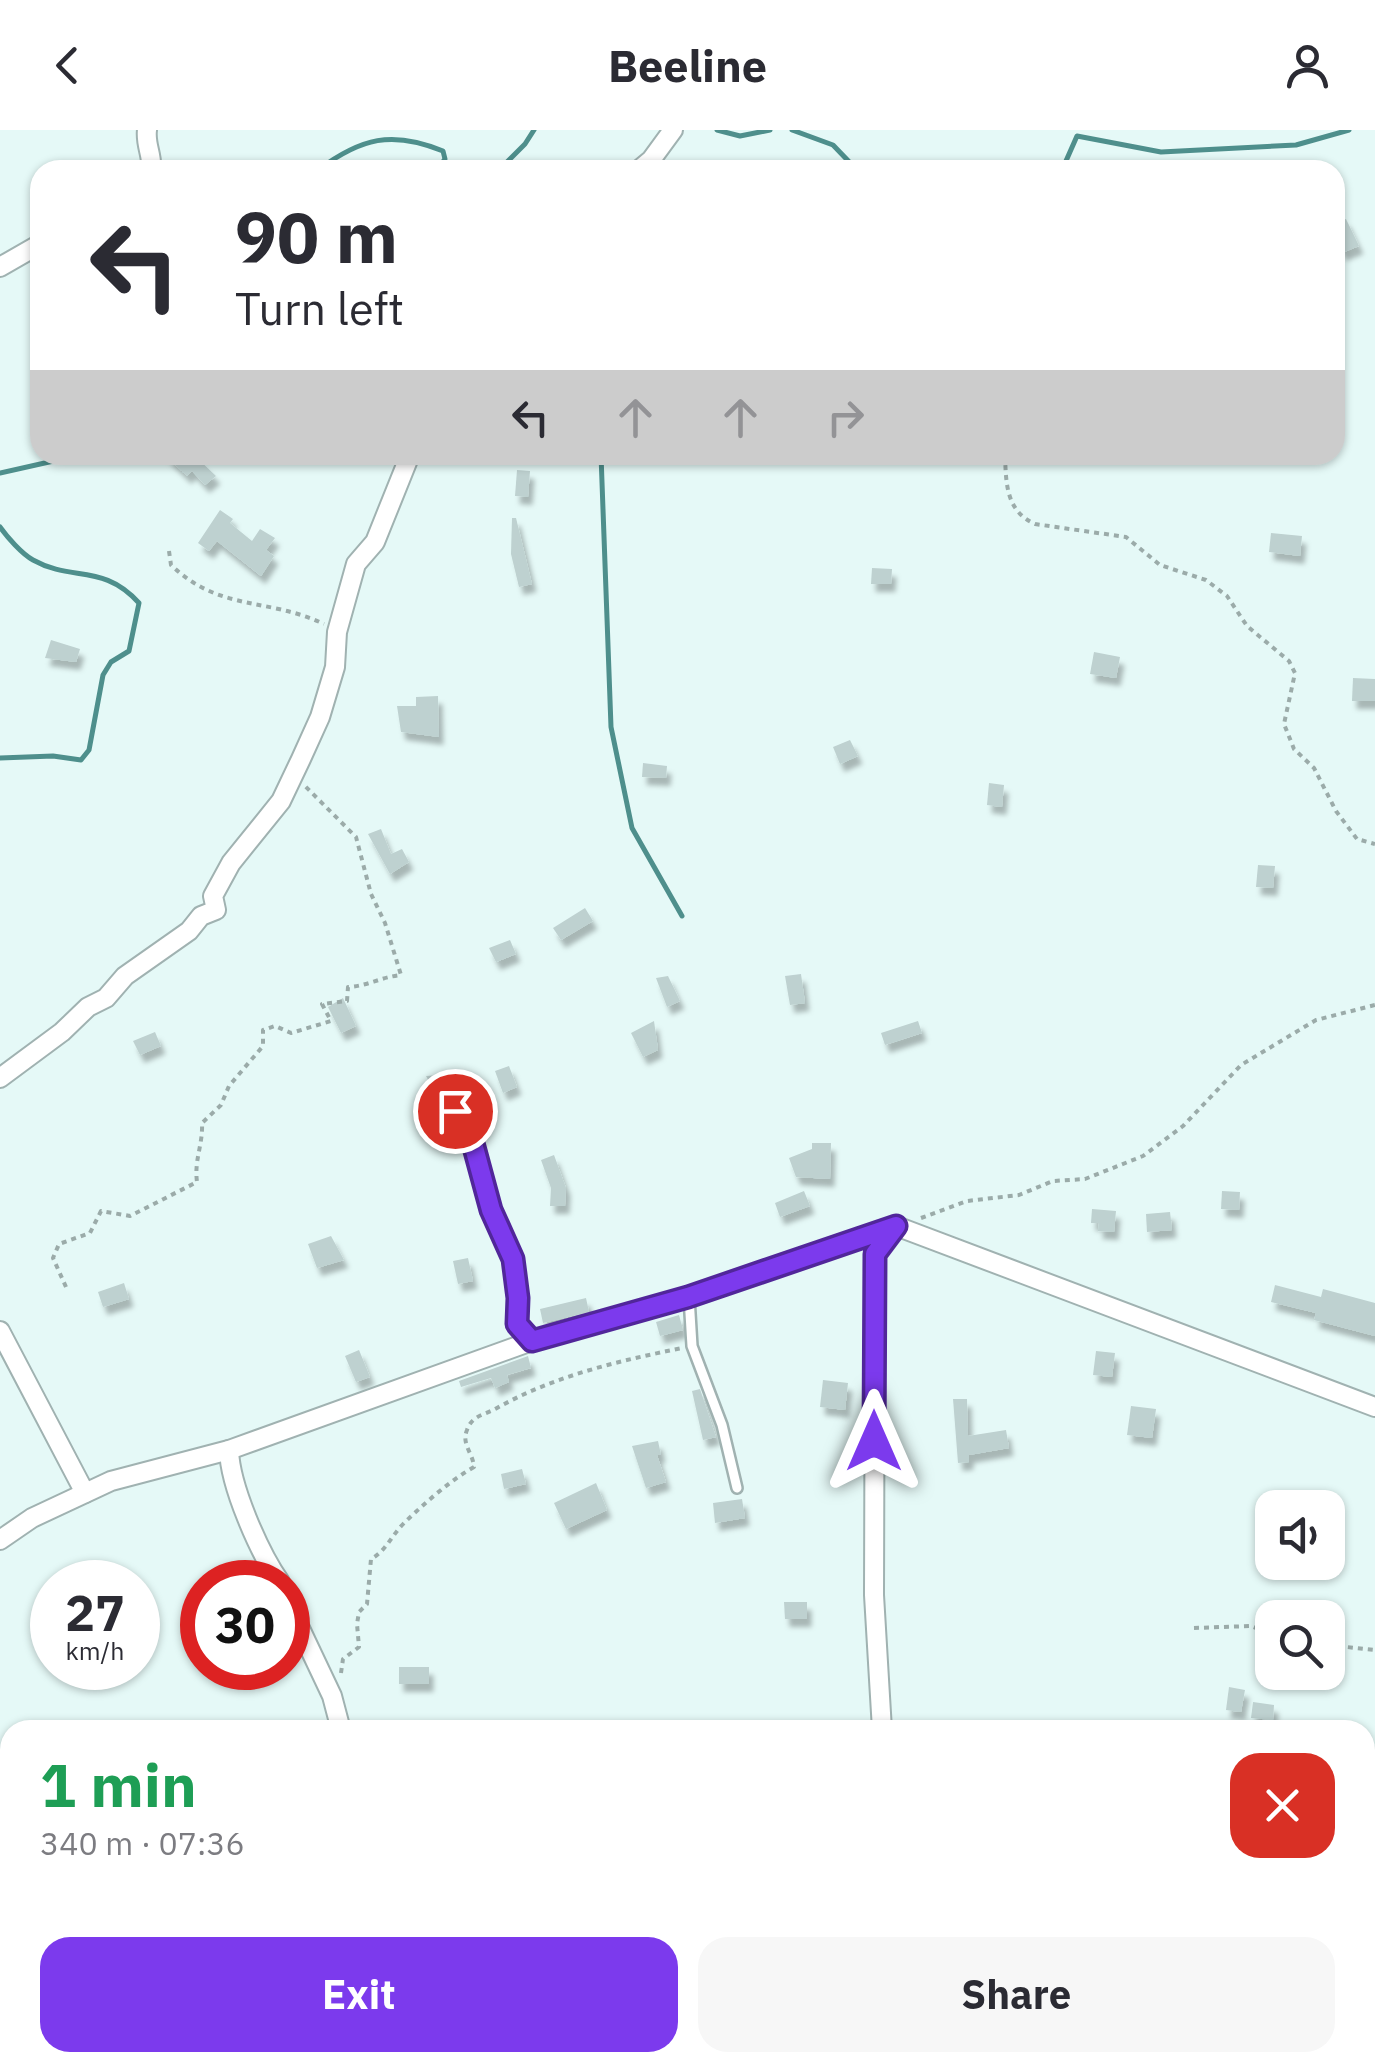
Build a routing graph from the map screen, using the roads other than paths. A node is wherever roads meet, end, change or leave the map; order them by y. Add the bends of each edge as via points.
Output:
1 (147, 130) edge
2 (673, 130) edge
3 (152, 160) edge
4 (651, 160) edge
5 (30, 250) edge
6 (0, 268) edge
7 (406, 465) edge
8 (0, 1078) edge
9 (455, 1111) dead end
10 (896, 1226) junction
11 (688, 1297) junction
12 (0, 1330) edge
13 (532, 1341) junction
14 (1375, 1406) edge
15 (229, 1450) junction
16 (737, 1488) dead end
17 (85, 1493) junction
18 (0, 1540) edge
19 (265, 1560) edge
20 (310, 1650) edge
21 (339, 1720) edge
22 (881, 1720) edge

1 - 3 street
2 - 4 street
5 - 6 street
7 - 8 street via 375,542 356,564 320,717 280,801 213,896 216,910
9 - 13 lane via 468,1125 491,1210 513,1259 517,1324
10 - 11 street
10 - 14 street
10 - 22 street via 875,1254 874,1594
11 - 13 street
11 - 16 lane via 692,1346
12 - 17 street
13 - 15 street
15 - 17 street
15 - 19 street via 241,1508
17 - 18 street
20 - 21 street

